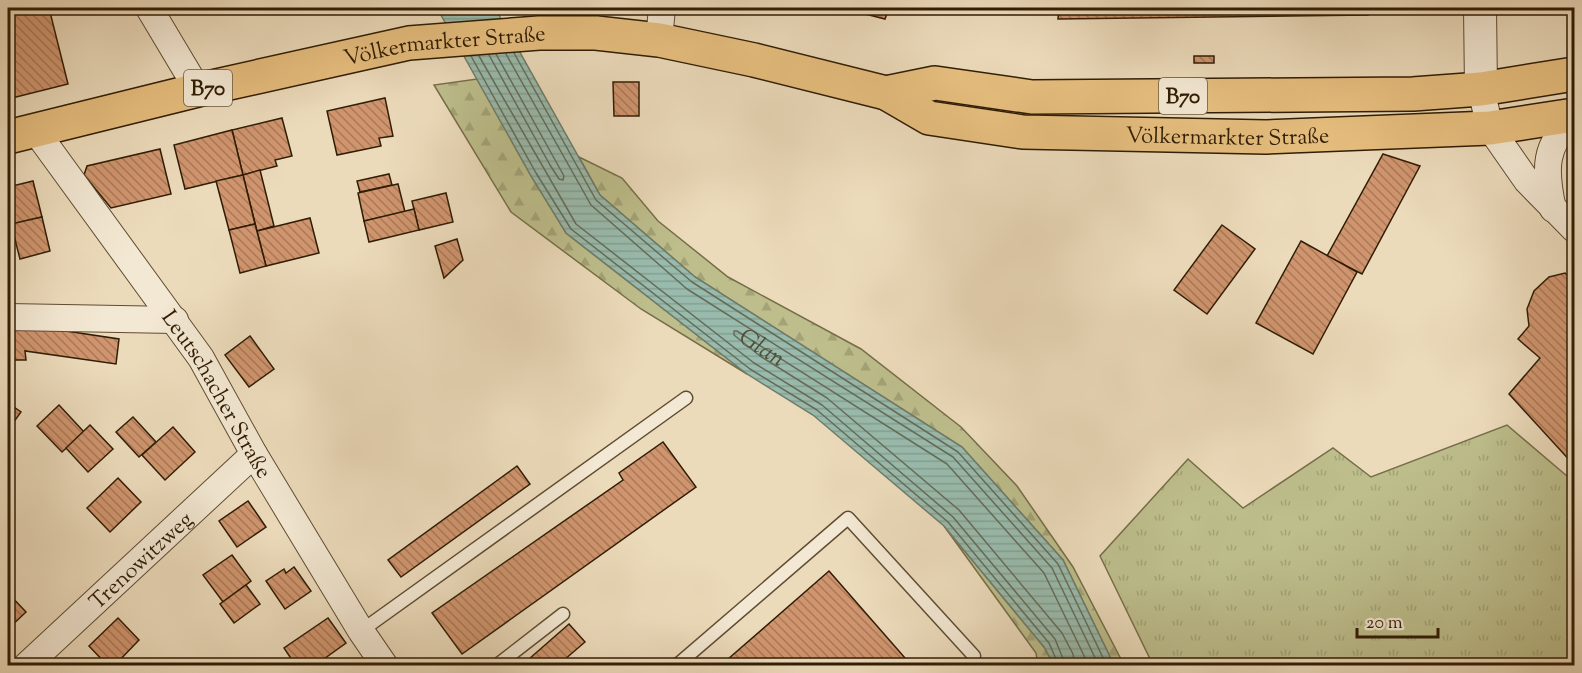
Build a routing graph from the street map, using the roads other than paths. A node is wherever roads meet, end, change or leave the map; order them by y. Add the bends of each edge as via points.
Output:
1 (149, 8) edge
2 (662, 8) edge
3 (1480, 8) edge
4 (658, 40) junction
5 (1575, 74) edge
6 (1481, 89) junction
7 (198, 90) junction
8 (886, 93) junction
9 (1575, 116) edge
10 (1490, 128) junction
11 (21, 134) edge
12 (1553, 209) junction
13 (1575, 228) edge
14 (8, 317) edge
15 (175, 320) junction
16 (686, 398) dead end
17 (254, 454) junction
18 (563, 614) dead end
19 (361, 631) junction
20 (974, 656) dead end
21 (26, 666) edge
22 (385, 666) edge
23 (496, 666) edge
24 (676, 666) edge

1 - 7 street
2 - 4 street
3 - 6 street
4 - 7 main road, Völkermarkter Straße / B70 via 596,33 539,33 409,43
4 - 8 main road, Völkermarkter Straße / B70
5 - 6 main road, Völkermarkter Straße / B70
6 - 8 main road, Völkermarkter Straße / B70 via 1413,94 1032,97 935,83
6 - 10 street
7 - 11 main road, Völkermarkter Straße / B70
8 - 10 main road, Völkermarkter Straße / B70 via 929,118 1023,132 1266,137
9 - 10 main road, Völkermarkter Straße / B70
9 - 12 street via 1557,133 1547,166
10 - 12 street via 1527,181
11 - 15 street, Leutschacher Straße
12 - 13 street
14 - 15 street
15 - 17 street, Leutschacher Straße via 201,358
16 - 19 lane
17 - 19 street, Leutschacher Straße
17 - 21 street, Trenowitzweg
18 - 23 lane
19 - 22 street, Leutschacher Straße
20 - 24 lane via 848,518

